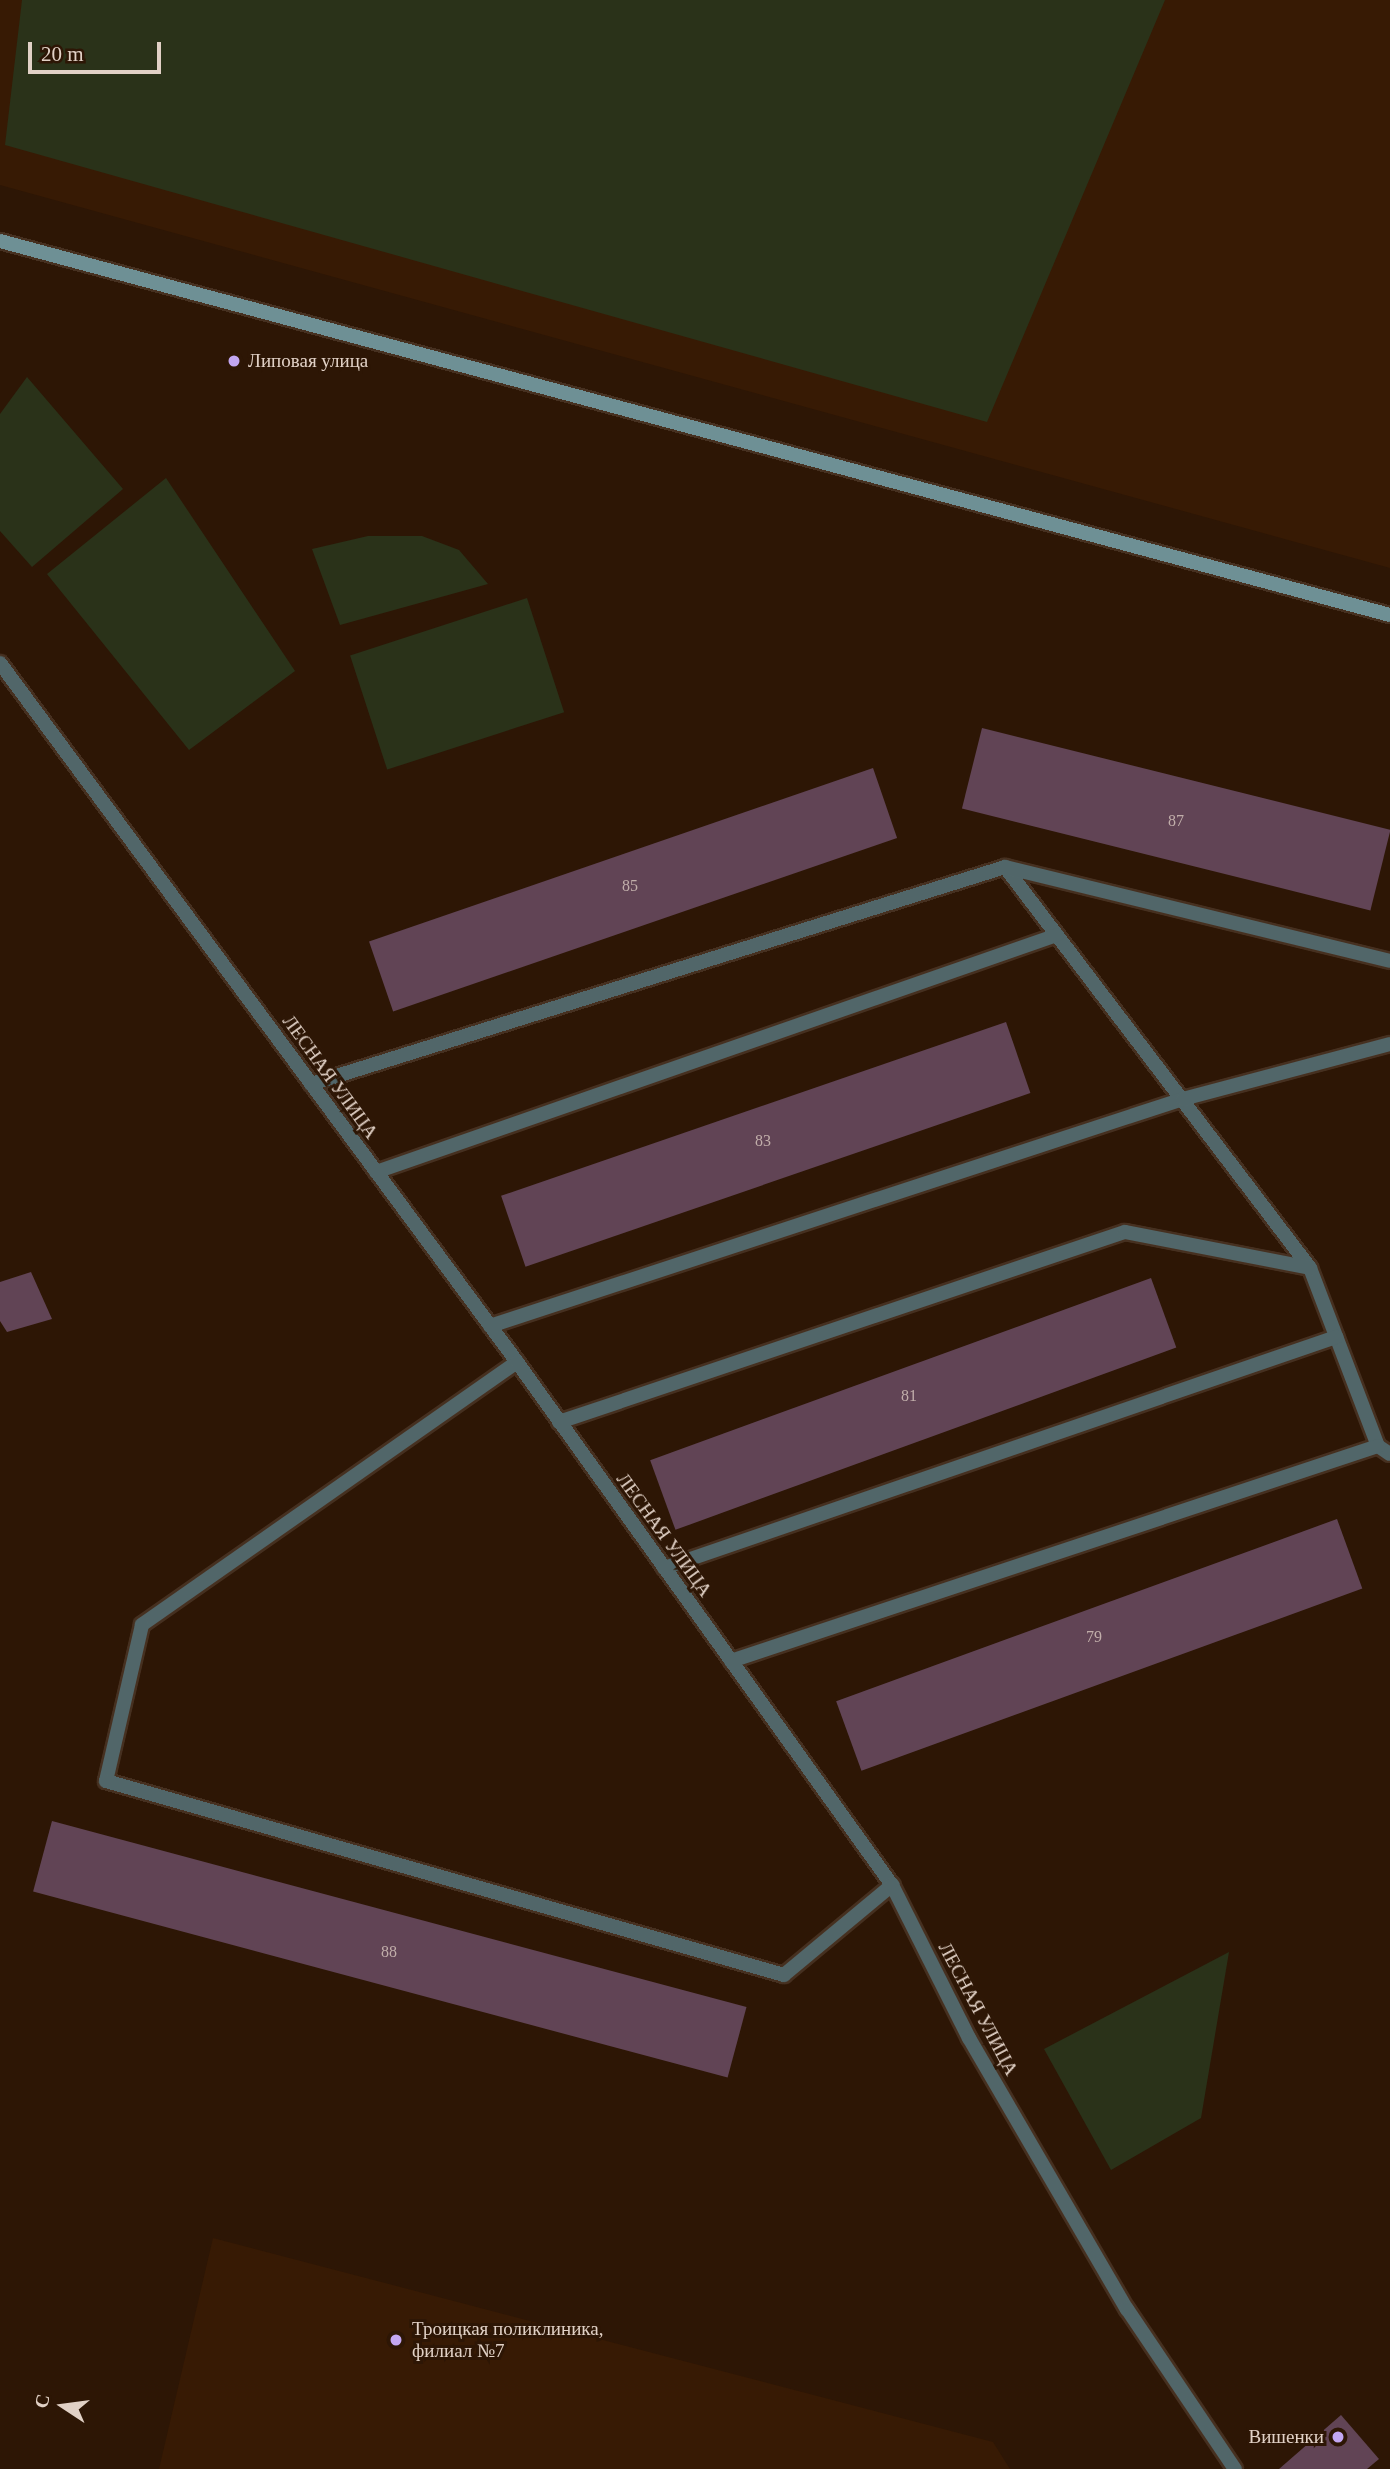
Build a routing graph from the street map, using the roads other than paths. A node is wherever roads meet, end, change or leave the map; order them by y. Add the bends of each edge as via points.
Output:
1 (0, 241) edge
2 (1390, 615) edge
3 (0, 663) edge
4 (1005, 867) junction
5 (1057, 935) junction
6 (1390, 961) edge
7 (1390, 1044) edge
8 (311, 1084) junction
9 (1183, 1099) junction
10 (376, 1172) junction
11 (1310, 1268) junction
12 (490, 1326) junction
13 (1336, 1337) junction
14 (517, 1362) junction
15 (559, 1422) junction
16 (1384, 1450) edge
17 (664, 1568) junction
18 (731, 1661) junction
19 (892, 1885) junction
20 (1235, 2469) edge

1 - 2 street
3 - 8 street, ЛЕСНАЯ УЛИЦА
4 - 5 street
4 - 6 street
4 - 8 street
5 - 9 street
5 - 10 street
7 - 9 street
8 - 10 street, ЛЕСНАЯ УЛИЦА
9 - 11 street
9 - 12 street
10 - 12 street, ЛЕСНАЯ УЛИЦА
11 - 13 street
11 - 15 street via 1125,1232
12 - 14 street, ЛЕСНАЯ УЛИЦА
13 - 16 street
13 - 17 street
14 - 15 street, ЛЕСНАЯ УЛИЦА
14 - 19 street via 142,1625 106,1781 784,1975
15 - 17 street, ЛЕСНАЯ УЛИЦА
16 - 18 street
17 - 18 street, ЛЕСНАЯ УЛИЦА
18 - 19 street, ЛЕСНАЯ УЛИЦА
19 - 20 street, ЛЕСНАЯ УЛИЦА via 969,2038 1126,2309

